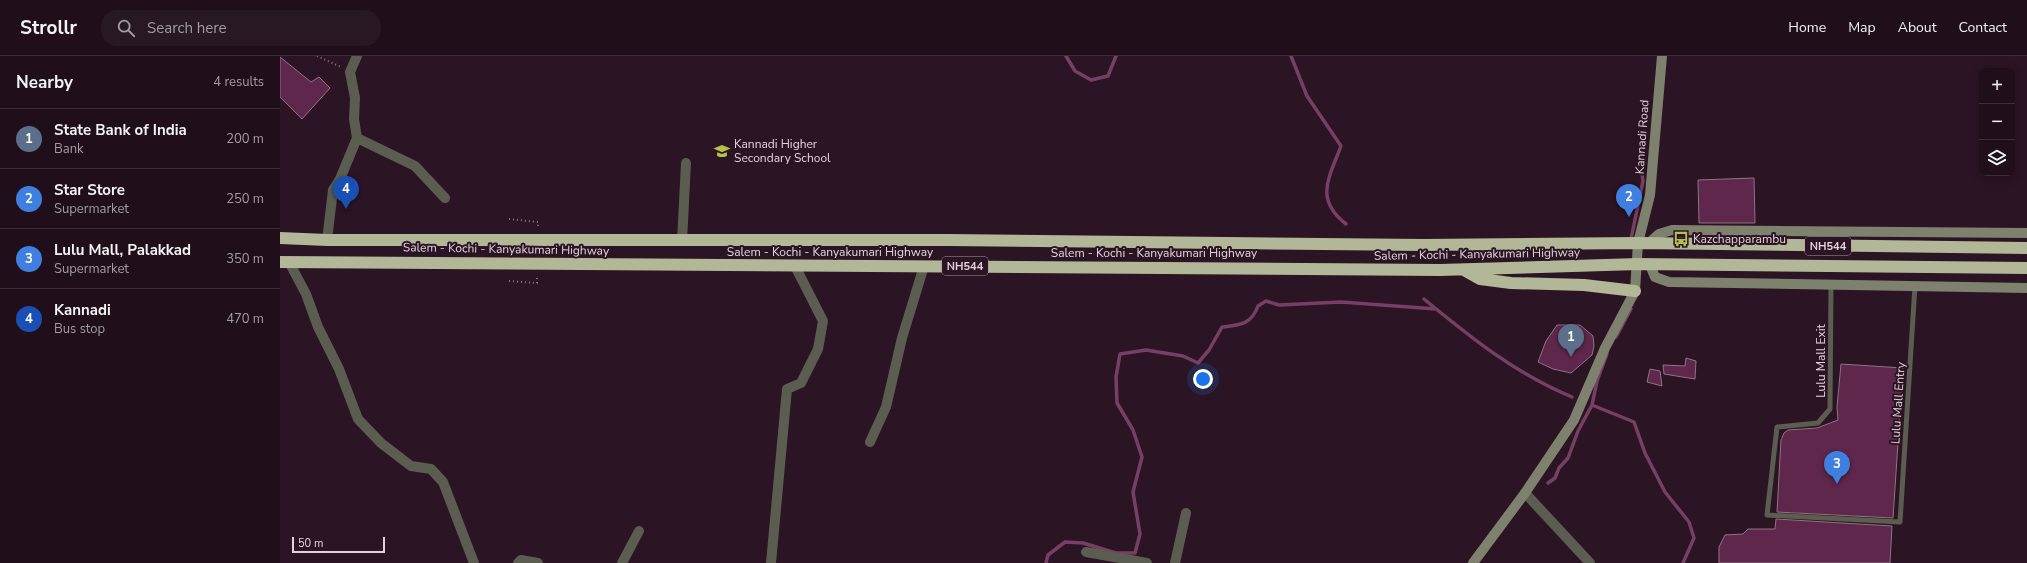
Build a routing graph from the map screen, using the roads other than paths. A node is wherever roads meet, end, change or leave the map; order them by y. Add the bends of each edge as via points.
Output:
1 (357, 56) edge
2 (1662, 56) edge
3 (357, 138) junction
4 (686, 163) dead end
5 (445, 198) dead end
6 (2027, 233) edge
7 (280, 238) edge
8 (327, 240) junction
9 (682, 241) junction
10 (1644, 243) junction
11 (2027, 248) edge
12 (284, 262) edge
13 (1644, 265) junction
14 (796, 266) junction
15 (924, 266) junction
16 (2027, 268) edge
17 (1462, 270) junction
18 (1831, 284) junction
19 (1915, 286) junction
20 (2027, 288) edge
21 (1635, 291) junction
22 (870, 442) dead end
23 (1525, 492) junction
24 (1186, 513) dead end
25 (1900, 522) joint
26 (639, 531) dead end
27 (1086, 552) dead end
28 (474, 563) edge
29 (518, 563) edge
30 (538, 563) edge
31 (622, 563) edge
32 (771, 563) edge
33 (1147, 563) edge
34 (1175, 563) edge
35 (1473, 563) edge
36 (1590, 563) edge

1 - 3 street via 350,72 355,98 354,119
2 - 10 street, Kannadi Road
3 - 5 street via 415,166
3 - 8 street via 333,190
4 - 9 street
6 - 10 street via 1672,230
7 - 8 highway, Salem - Kochi - Kanyakumari Highway / NH544
8 - 9 highway, Salem - Kochi - Kanyakumari Highway / NH544
9 - 10 highway, Salem - Kochi - Kanyakumari Highway / NH544 via 948,240 1416,245
10 - 11 highway, Salem - Kochi - Kanyakumari Highway / NH544
10 - 13 street, Kannadi Road
12 - 14 highway, Salem - Kochi - Kanyakumari Highway / NH544
12 - 28 street via 306,294 358,419 387,448 411,466 431,469 443,482
13 - 16 highway, Salem - Kochi - Kanyakumari Highway / NH544
13 - 17 highway, Salem - Kochi - Kanyakumari Highway / NH544
13 - 18 street via 1655,276 1669,282
13 - 21 street, Kannadi Road
14 - 15 highway, Salem - Kochi - Kanyakumari Highway / NH544
14 - 32 street via 823,321 818,349 802,383 787,389
15 - 17 highway, Salem - Kochi - Kanyakumari Highway / NH544
15 - 22 street via 902,338 886,407
17 - 21 highway via 1480,279 1511,283 1584,285
18 - 19 street
18 - 25 lane, Lulu Mall Exit via 1830,409 1818,423 1777,426 1767,515
19 - 20 street
19 - 25 lane, Lulu Mall Entry
21 - 23 street via 1605,348 1574,420
23 - 35 street
23 - 36 street
24 - 34 street
26 - 31 street
27 - 33 street
29 - 30 street via 521,560

